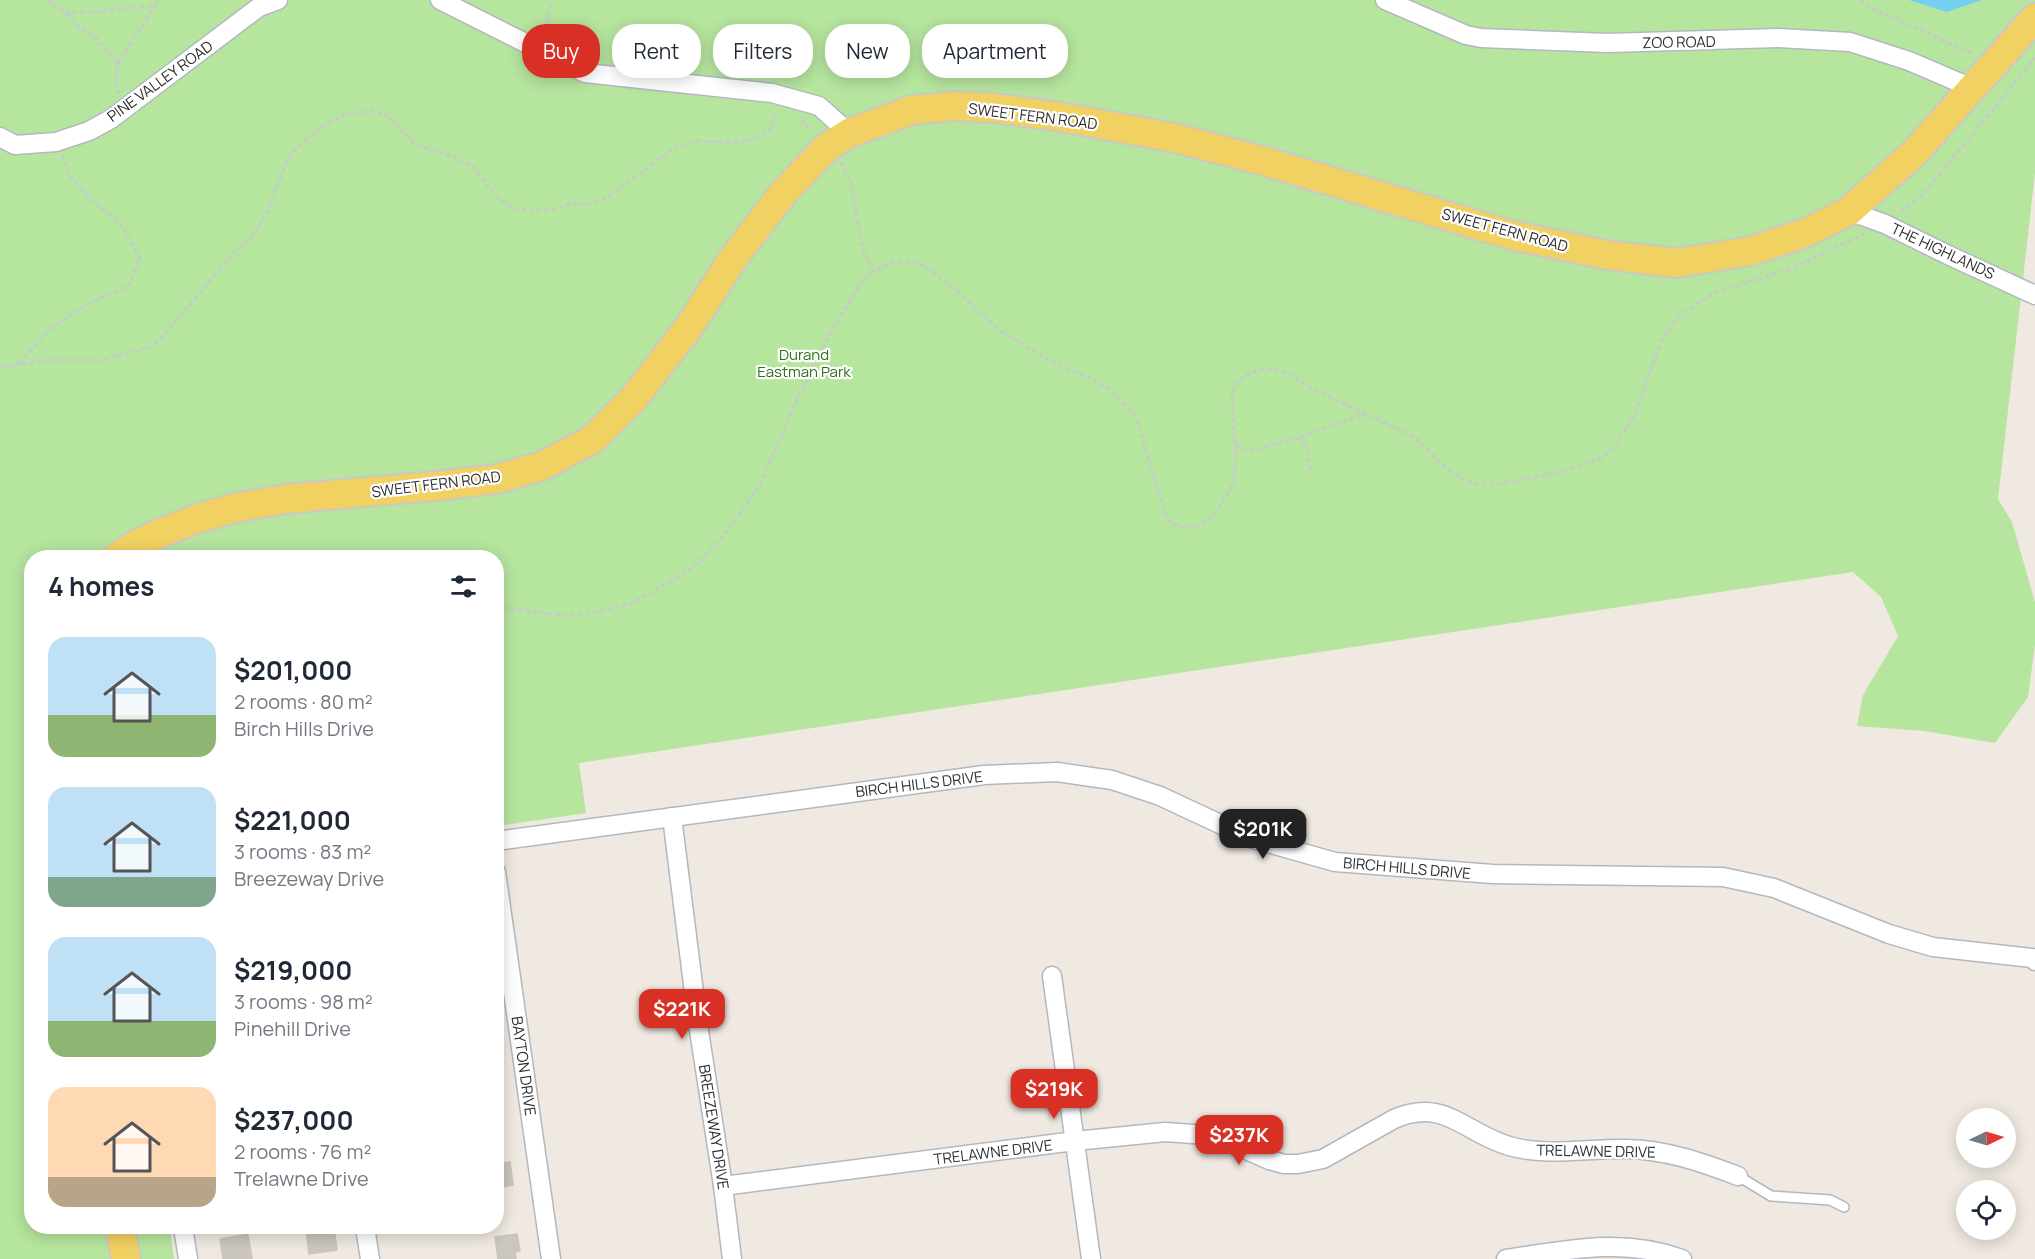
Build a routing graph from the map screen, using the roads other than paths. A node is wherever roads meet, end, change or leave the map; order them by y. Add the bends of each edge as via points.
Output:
1 (278, 0) edge
2 (440, 0) edge
3 (1385, 0) edge
4 (2035, 18) edge
5 (1972, 88) junction
6 (0, 137) edge
7 (838, 140) junction
8 (1849, 211) junction
9 (2035, 295) edge
10 (128, 550) edge
11 (672, 817) junction
12 (504, 841) edge
13 (504, 928) edge
14 (2035, 962) edge
15 (1052, 976) dead end
16 (1075, 1141) junction
17 (1738, 1176) joint
18 (723, 1186) junction
19 (1844, 1207) dead end
20 (121, 1234) edge
21 (184, 1234) edge
22 (367, 1234) edge
23 (126, 1259) edge
24 (188, 1259) edge
25 (370, 1259) edge
26 (551, 1259) edge
27 (732, 1259) edge
28 (1091, 1259) edge
29 (1506, 1259) edge
30 (1682, 1259) edge

1 - 6 street, PINE VALLEY ROAD via 259,7 124,110 89,131 57,142 15,145
2 - 7 street via 585,73 772,93 819,106
3 - 5 street, ZOO ROAD via 1481,38 1607,43 1778,38 1850,42 1909,61
4 - 5 main road, SWEET FERN ROAD
5 - 8 main road, SWEET FERN ROAD via 1914,153
7 - 8 main road, SWEET FERN ROAD via 912,110 954,106 1060,117 1175,138 1250,157 1511,235 1607,255 1677,263 1751,251 1805,233
7 - 10 main road, SWEET FERN ROAD via 784,192 634,398 593,439 542,466 496,478 285,499 234,508 165,531
8 - 9 street, THE HIGHLANDS via 1886,224
11 - 12 street, BIRCH HILLS DRIVE
11 - 14 street, BIRCH HILLS DRIVE via 984,775 1057,772 1112,780 1160,796 1250,838 1335,862 1493,874 1723,877 1774,888 1933,947 2032,958
11 - 18 street, BREEZEWAY DRIVE
13 - 26 street, BAYTON DRIVE
15 - 16 street
16 - 17 street, TRELAWNE DRIVE via 1184,1132 1226,1141 1269,1160 1298,1164 1323,1159 1403,1115 1433,1112 1524,1150 1653,1151 1693,1159
16 - 18 street, TRELAWNE DRIVE
16 - 28 street
17 - 19 lane via 1771,1196 1830,1200
18 - 27 street, BREEZEWAY DRIVE
20 - 23 main road
21 - 24 street
22 - 25 street
29 - 30 street via 1594,1246 1644,1248

